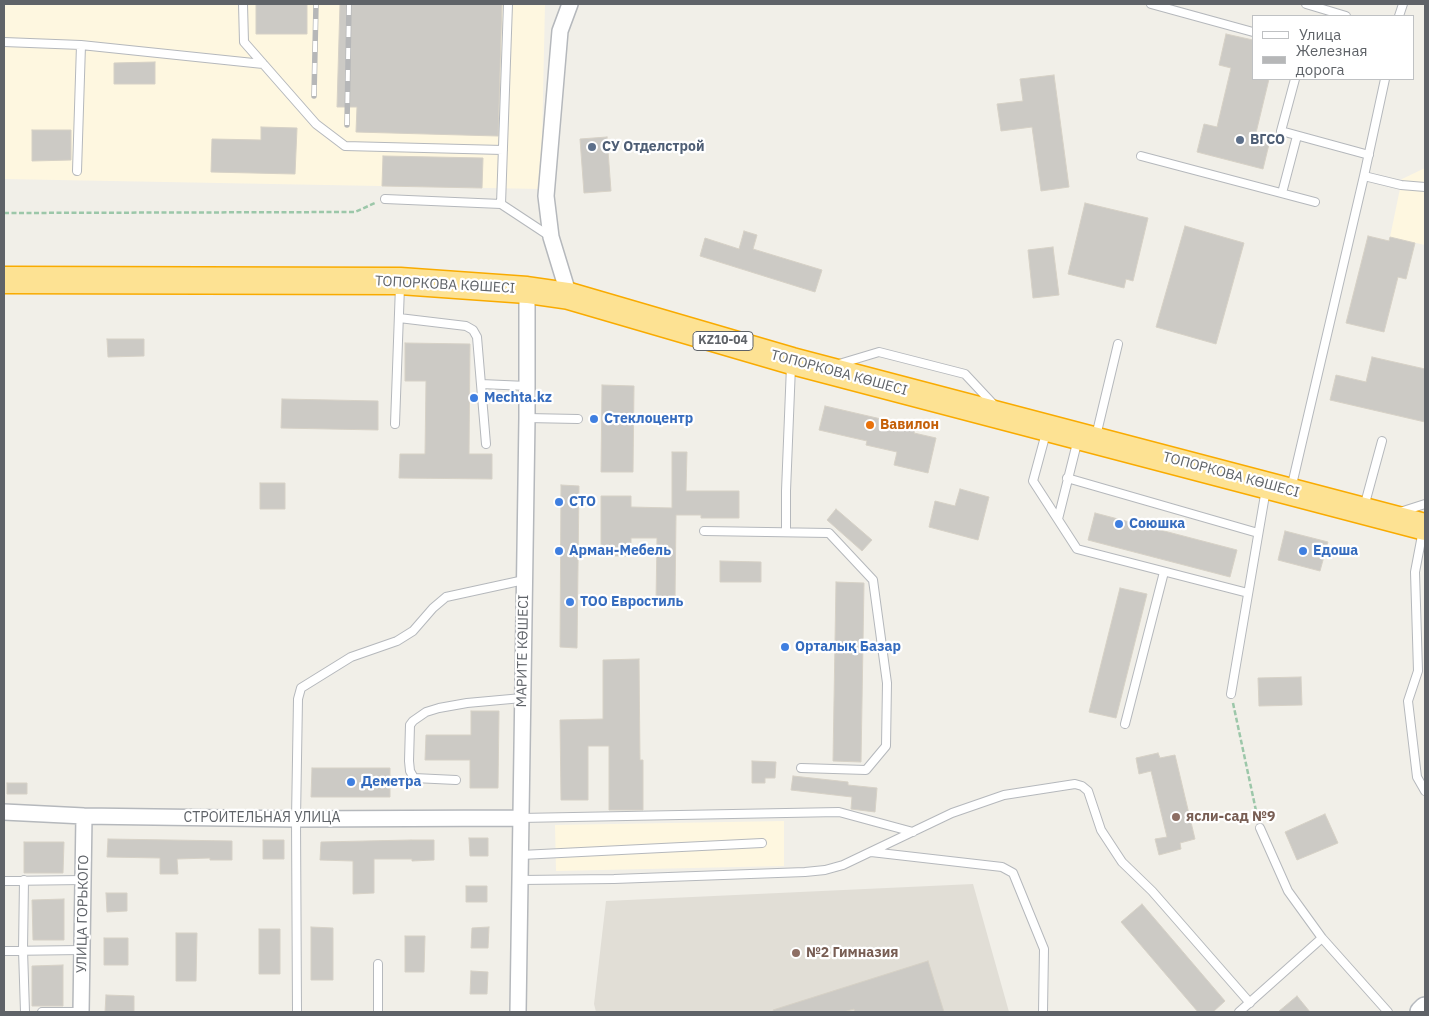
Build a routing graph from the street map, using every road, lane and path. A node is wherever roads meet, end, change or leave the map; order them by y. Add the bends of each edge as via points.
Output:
1 (243, 4) edge
2 (508, 4) edge
3 (570, 4) edge
4 (1151, 4) edge
5 (1306, 4) edge
6 (1343, 15) edge
7 (1252, 32) edge
8 (4, 42) edge
9 (81, 45) junction
10 (263, 64) junction
11 (1296, 80) edge
12 (1384, 80) edge
13 (1297, 136) junction
14 (503, 150) junction
15 (1369, 155) junction
16 (1141, 156) dead end
17 (77, 171) dead end
18 (1364, 176) junction
19 (1425, 187) edge
20 (1282, 193) junction
21 (385, 199) joint
22 (1315, 202) dead end
23 (501, 204) junction
24 (4, 213) edge
25 (551, 238) junction
26 (4, 280) edge
27 (400, 281) junction
28 (527, 290) junction
29 (569, 296) junction
30 (399, 318) junction
31 (1118, 344) dead end
32 (792, 361) junction
33 (481, 384) junction
34 (527, 386) junction
35 (527, 418) junction
36 (578, 419) dead end
37 (395, 424) dead end
38 (1047, 427) junction
39 (1087, 438) junction
40 (1382, 441) dead end
41 (486, 444) dead end
42 (1067, 478) junction
43 (1279, 488) junction
44 (1373, 514) junction
45 (1058, 519) junction
46 (1425, 520) edge
47 (704, 532) dead end
48 (786, 532) junction
49 (1258, 533) junction
50 (1164, 572) junction
51 (524, 580) junction
52 (1248, 594) junction
53 (1422, 673) edge
54 (1231, 694) joint
55 (522, 698) junction
56 (1125, 724) dead end
57 (801, 768) dead end
58 (456, 780) dead end
59 (1425, 791) edge
60 (4, 812) edge
61 (84, 816) junction
62 (296, 818) junction
63 (520, 818) junction
64 (1260, 828) joint
65 (913, 832) junction
66 (762, 843) dead end
67 (871, 852) junction
68 (521, 855) junction
69 (24, 880) junction
70 (83, 880) junction
71 (520, 880) junction
72 (4, 881) edge
73 (1322, 938) junction
74 (23, 950) junction
75 (82, 950) junction
76 (4, 951) edge
77 (378, 964) dead end
78 (1250, 1003) junction
79 (1425, 1008) edge
80 (25, 1012) edge
81 (42, 1012) edge
82 (81, 1012) edge
83 (297, 1012) edge
84 (378, 1012) edge
85 (518, 1012) edge
86 (1043, 1012) edge
87 (1239, 1012) edge
88 (1388, 1012) edge
89 (1421, 1012) edge

1 - 10 lane via 244,42
2 - 14 lane
3 - 25 street via 560,31 546,186
4 - 7 lane
5 - 6 lane
8 - 9 lane
9 - 10 lane
9 - 17 lane
10 - 14 lane via 316,124 345,146
11 - 13 lane via 1281,131
12 - 15 lane
13 - 15 lane
13 - 20 lane
14 - 23 lane
15 - 18 lane
16 - 20 lane
18 - 19 lane
18 - 43 lane
20 - 22 lane
21 - 23 lane
21 - 24 path via 355,212
23 - 25 lane
25 - 29 street
26 - 27 highway, ТОПОРКОВА КӨШЕСІ / KZ10-04
27 - 28 highway, ТОПОРКОВА КӨШЕСІ / KZ10-04
27 - 30 lane
28 - 29 highway, ТОПОРКОВА КӨШЕСІ / KZ10-04
28 - 34 street, МАРИТЕ КӨШЕСІ
29 - 32 highway, ТОПОРКОВА КӨШЕСІ / KZ10-04
30 - 33 lane via 466,326 473,330 477,337
30 - 37 lane
31 - 39 lane
32 - 38 highway, ТОПОРКОВА КӨШЕСІ / KZ10-04
32 - 48 lane
33 - 34 lane
33 - 41 lane
34 - 35 street, МАРИТЕ КӨШЕСІ
35 - 36 lane
35 - 51 street, МАРИТЕ КӨШЕСІ
38 - 39 highway, ТОПОРКОВА КӨШЕСІ / KZ10-04
38 - 45 lane via 1033,482
39 - 42 lane
39 - 43 highway, ТОПОРКОВА КӨШЕСІ / KZ10-04
40 - 44 lane
42 - 45 lane
42 - 49 lane
43 - 44 highway, ТОПОРКОВА КӨШЕСІ / KZ10-04
43 - 49 lane
44 - 46 highway, ТОПОРКОВА КӨШЕСІ / KZ10-04
45 - 50 lane via 1077,549
46 - 53 lane via 1416,572
47 - 48 lane
48 - 57 lane via 829,533 873,580 887,683 886,746 866,770
49 - 52 lane
50 - 52 lane
50 - 56 lane
51 - 55 street, МАРИТЕ КӨШЕСІ
51 - 62 lane via 446,597 413,631 397,641 351,656 301,688 298,699
52 - 54 lane
53 - 59 lane via 1408,701 1417,776
54 - 64 path
55 - 58 lane via 439,708 412,721 408,761 414,778
55 - 63 street, МАРИТЕ КӨШЕСІ
60 - 61 street, СТРОИТЕЛЬНАЯ УЛИЦА
61 - 62 street, СТРОИТЕЛЬНАЯ УЛИЦА
61 - 70 street, УЛИЦА ГОРЬКОГО
62 - 63 street, СТРОИТЕЛЬНАЯ УЛИЦА
62 - 83 lane
63 - 65 lane via 839,812
63 - 68 street, МАРИТЕ КӨШЕСІ
64 - 73 lane via 1288,891
65 - 67 lane
65 - 78 lane via 952,813 1004,795 1074,784 1082,786 1088,791 1101,830 1122,862 1152,891
66 - 68 lane
67 - 71 lane via 843,865 805,872
67 - 86 lane via 1002,867 1013,873 1044,949
68 - 71 street, МАРИТЕ КӨШЕСІ
69 - 70 lane
69 - 72 lane
69 - 74 lane
70 - 75 street, УЛИЦА ГОРЬКОГО
71 - 85 street, МАРИТЕ КӨШЕСІ
73 - 78 lane
73 - 88 lane
74 - 75 lane
74 - 76 lane
74 - 80 lane
75 - 82 street, УЛИЦА ГОРЬКОГО
77 - 84 lane
78 - 87 lane
79 - 89 main road
81 - 82 lane

